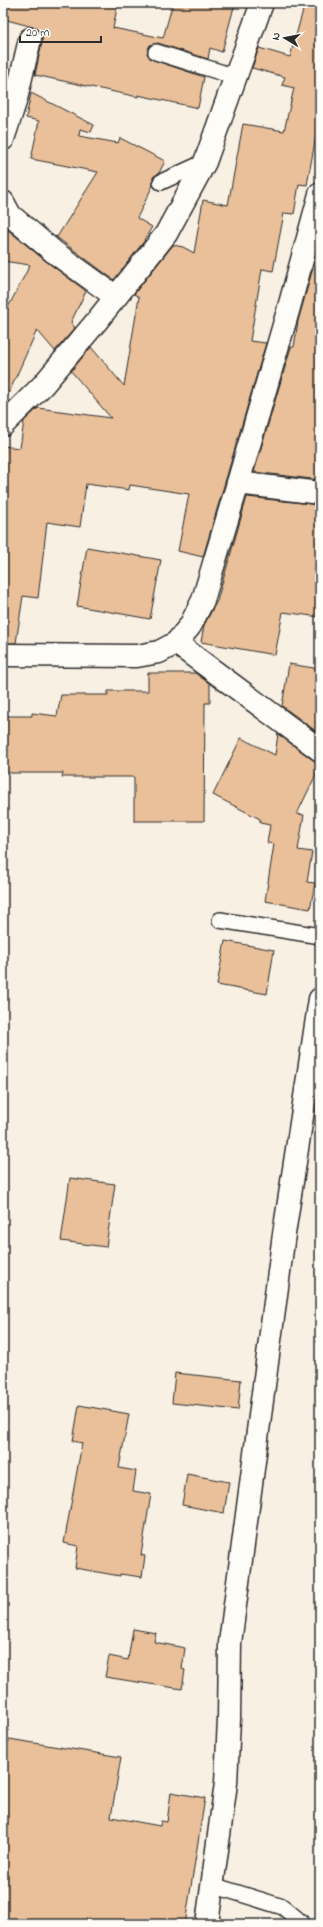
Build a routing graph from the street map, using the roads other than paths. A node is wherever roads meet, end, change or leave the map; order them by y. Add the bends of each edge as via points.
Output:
1 (262, 3) edge
2 (30, 39) dead end
3 (156, 52) dead end
4 (236, 77) junction
5 (3, 139) edge
6 (205, 162) junction
7 (161, 182) dead end
8 (320, 194) edge
9 (3, 202) edge
10 (116, 297) junction
11 (3, 425) edge
12 (238, 483) junction
13 (320, 493) edge
14 (176, 643) junction
15 (3, 655) edge
16 (320, 750) edge
17 (220, 920) dead end
18 (320, 936) edge
19 (320, 999) edge
20 (212, 1885) junction
21 (207, 1924) edge
22 (303, 1924) edge

1 - 4 street
2 - 5 street via 16,99
3 - 4 lane
4 - 6 street
6 - 7 lane
6 - 10 street via 166,234
8 - 12 street
9 - 10 street via 10,215 54,252
10 - 11 street via 43,385
12 - 13 street
12 - 14 street via 203,600 190,626
14 - 15 street via 159,652 137,656
14 - 16 street
17 - 18 lane
19 - 20 street via 284,1234 230,1643 226,1783
20 - 21 street
20 - 22 lane via 284,1907

